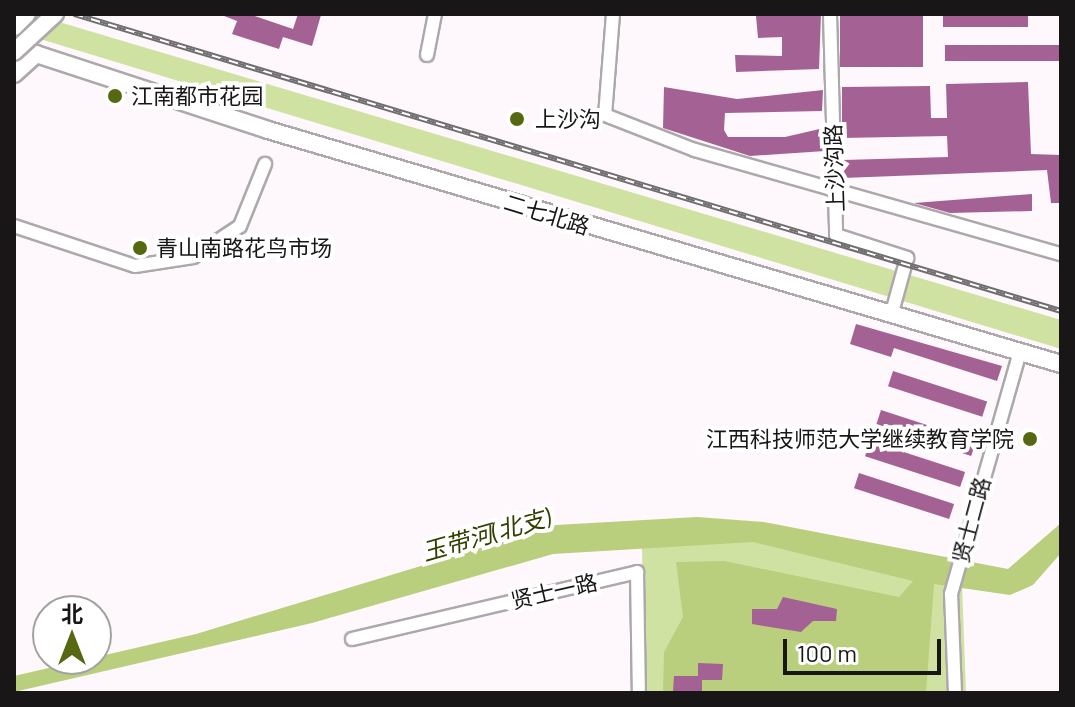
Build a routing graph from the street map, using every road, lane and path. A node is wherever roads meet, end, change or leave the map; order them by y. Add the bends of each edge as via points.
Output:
1 (27, 14) edge
2 (55, 14) edge
3 (435, 14) edge
4 (613, 14) edge
5 (830, 14) edge
6 (14, 27) edge
7 (14, 49) edge
8 (36, 54) junction
9 (427, 55) dead end
10 (14, 74) edge
11 (265, 164) dead end
12 (835, 191) junction
13 (14, 226) edge
14 (1061, 254) edge
15 (891, 316) junction
16 (1020, 351) junction
17 (1061, 364) edge
18 (352, 639) dead end
19 (639, 693) edge
20 (955, 693) edge

1 - 6 main road, bridge
2 - 7 main road, bridge
3 - 9 street
4 - 12 street via 605,115
5 - 12 street, 上沙沟路
7 - 8 main road, 二七北路
8 - 10 main road
8 - 15 main road, 二七北路
11 - 13 street via 240,226 193,257 135,266
12 - 14 street
12 - 15 street, 上沙沟路 via 836,235 907,258
15 - 16 main road, 二七北路
16 - 17 main road, 二七北路
16 - 20 street, 贤士二路 via 951,594
18 - 19 street, 贤士一路 via 637,572

